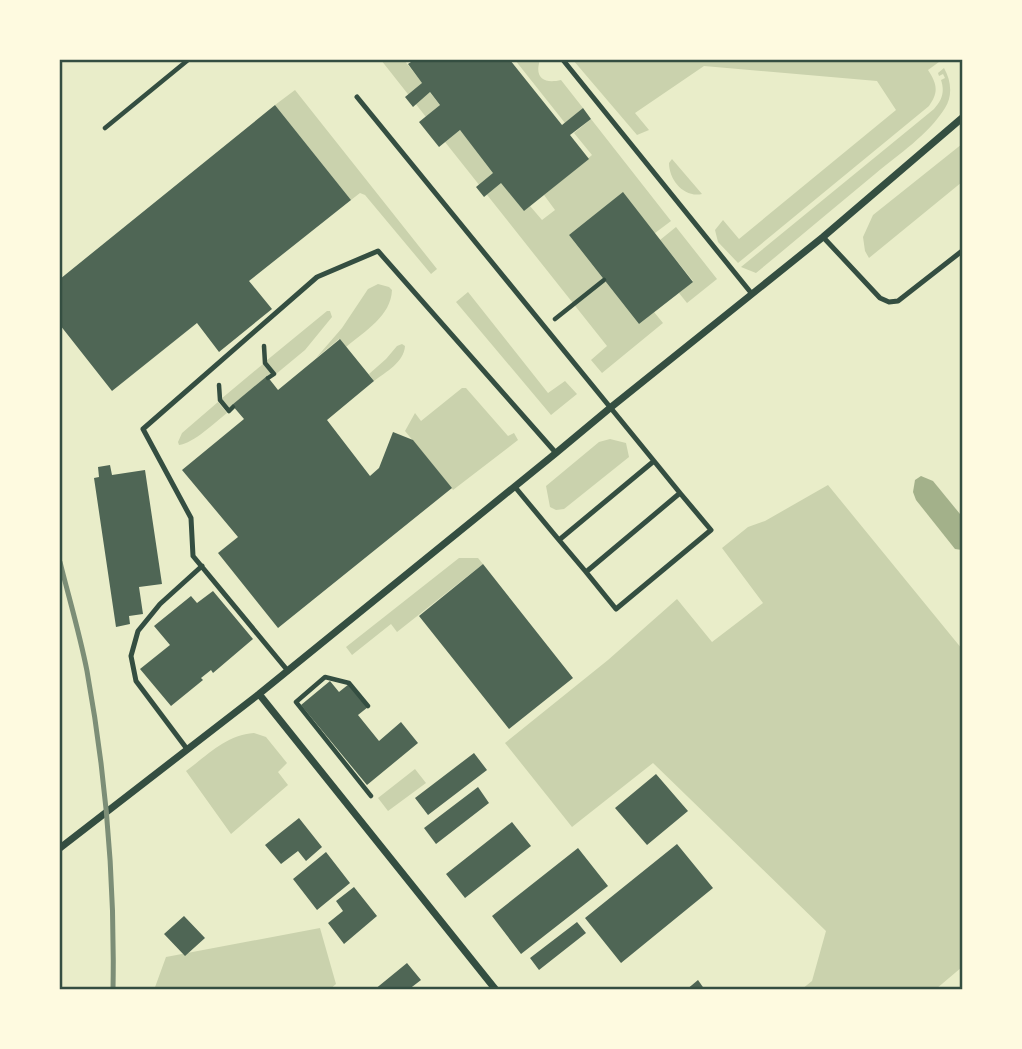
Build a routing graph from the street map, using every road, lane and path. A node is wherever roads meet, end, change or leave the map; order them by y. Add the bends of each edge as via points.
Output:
1 (188, 60) edge
2 (563, 60) edge
3 (357, 97) dead end
4 (962, 118) edge
5 (105, 128) dead end
6 (823, 237) junction
7 (962, 251) edge
8 (604, 280) dead end
9 (752, 294) junction
10 (559, 315) dead end
11 (265, 363) dead end
12 (268, 378) dead end
13 (220, 400) dead end
14 (233, 407) dead end
15 (610, 408) junction
16 (556, 453) junction
17 (654, 461) junction
18 (515, 487) junction
19 (680, 493) junction
20 (559, 540) junction
21 (202, 566) junction
22 (586, 572) junction
23 (288, 671) junction
24 (260, 694) junction
25 (369, 706) dead end
26 (187, 749) junction
27 (370, 796) dead end
28 (60, 848) edge
29 (496, 989) edge

1 - 5 path
2 - 9 lane
3 - 15 lane
4 - 6 street
6 - 7 lane via 889,302 898,301
6 - 9 street
8 - 10 path
9 - 15 street
11 - 12 path via 274,374
13 - 14 path via 229,411
15 - 16 street
15 - 17 lane
16 - 18 street
16 - 21 lane via 378,251 317,277 143,429 191,518 193,556
17 - 19 lane
17 - 20 lane
18 - 20 lane
18 - 23 street
19 - 22 lane
19 - 22 lane via 711,530 616,609
20 - 22 lane
21 - 23 lane
21 - 26 lane via 138,631 131,656 136,681
23 - 24 street
24 - 26 street
24 - 29 street
25 - 27 path via 349,683 325,677 296,702
26 - 28 street

